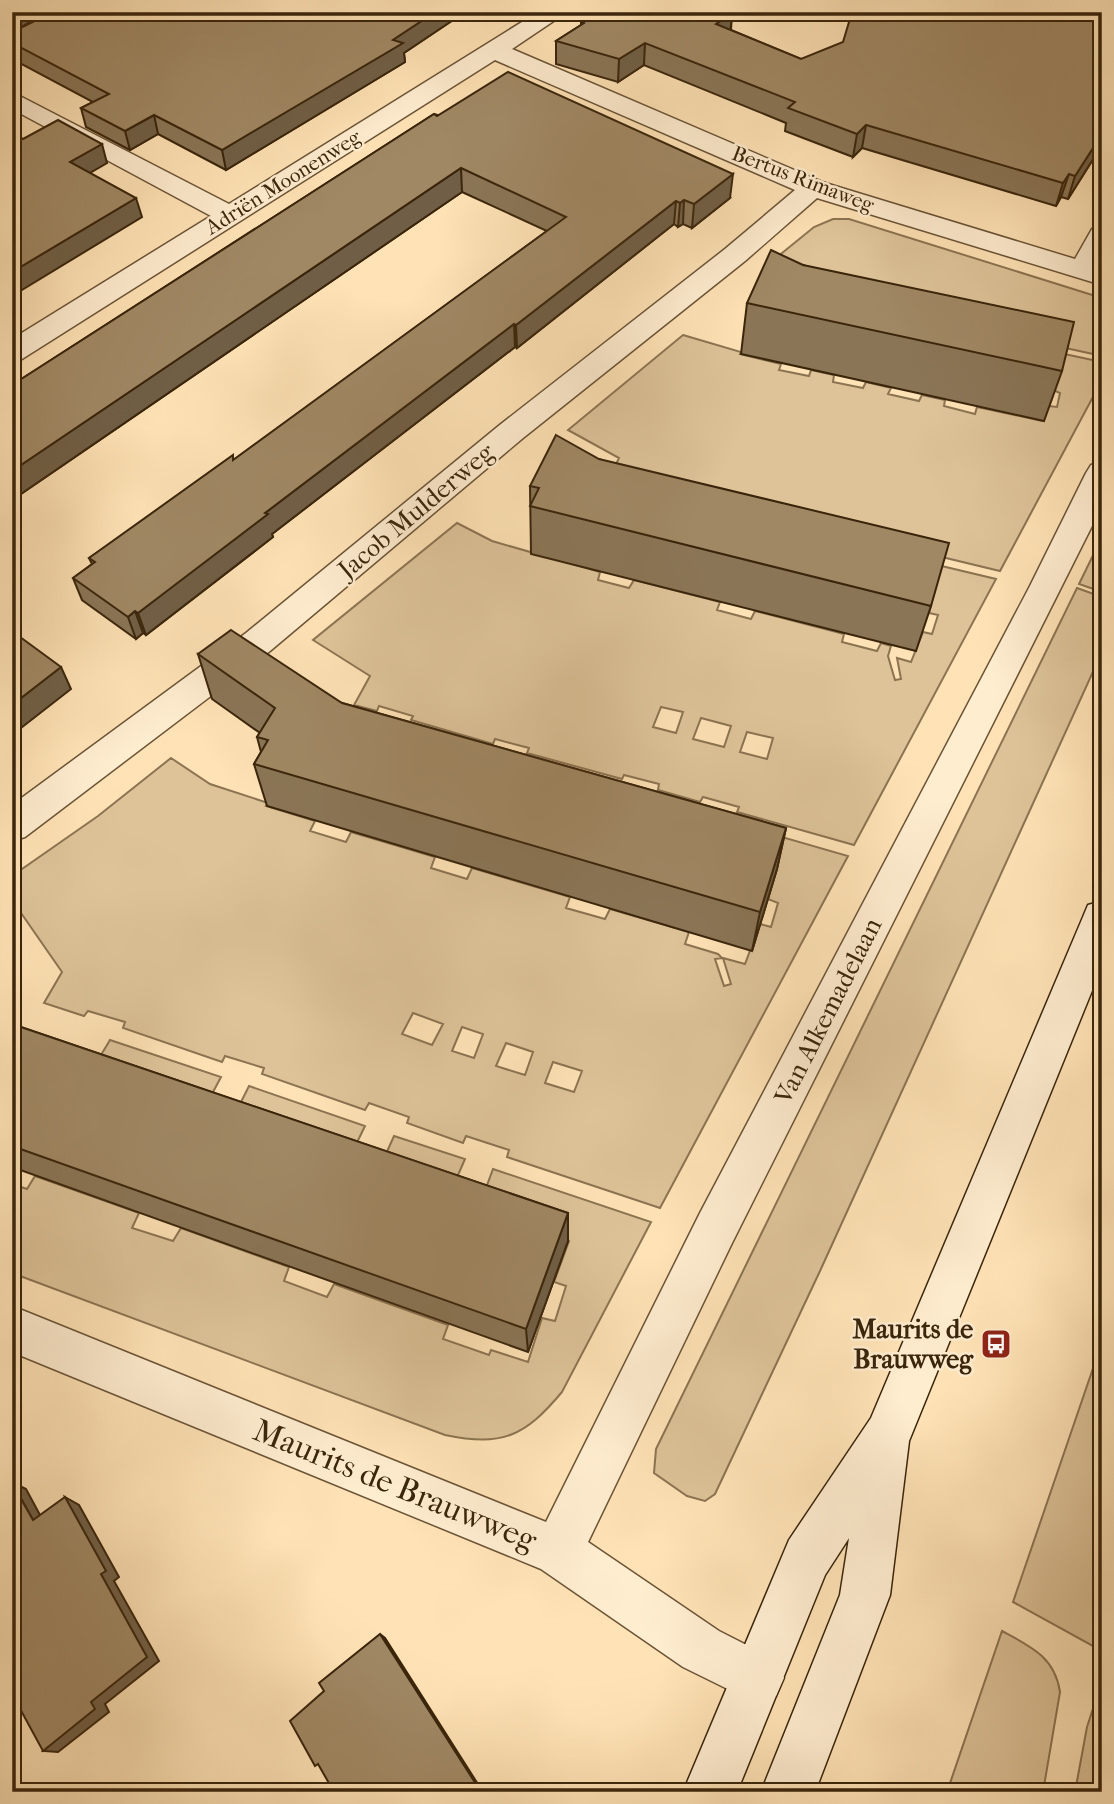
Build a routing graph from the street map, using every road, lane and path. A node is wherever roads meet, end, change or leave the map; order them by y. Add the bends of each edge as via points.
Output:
1 (555, 12) edge
2 (495, 51) junction
3 (12, 99) edge
4 (813, 188) junction
5 (230, 215) junction
6 (1102, 235) edge
7 (1092, 273) edge
8 (12, 352) edge
9 (1102, 473) edge
10 (12, 826) edge
11 (1102, 917) edge
12 (12, 1329) edge
13 (888, 1435) junction
14 (558, 1551) junction
15 (758, 1678) junction
16 (710, 1792) edge
17 (788, 1792) edge

1 - 2 street, Adriën Moonenweg
2 - 4 street, Bertus Rimaweg
2 - 5 street, Adriën Moonenweg
3 - 5 street
4 - 7 street, Bertus Rimaweg
4 - 10 street, Jacob Mulderweg via 258,642
5 - 8 street, Adriën Moonenweg
6 - 7 street, Bertus Rimaweg
9 - 14 street, Van Alkemadelaan via 716,1228
11 - 13 street
12 - 14 street, Maurits de Brauwweg
13 - 15 street via 807,1558
13 - 17 street via 865,1595
14 - 15 street, Maurits de Brauwweg via 701,1648
15 - 16 street

